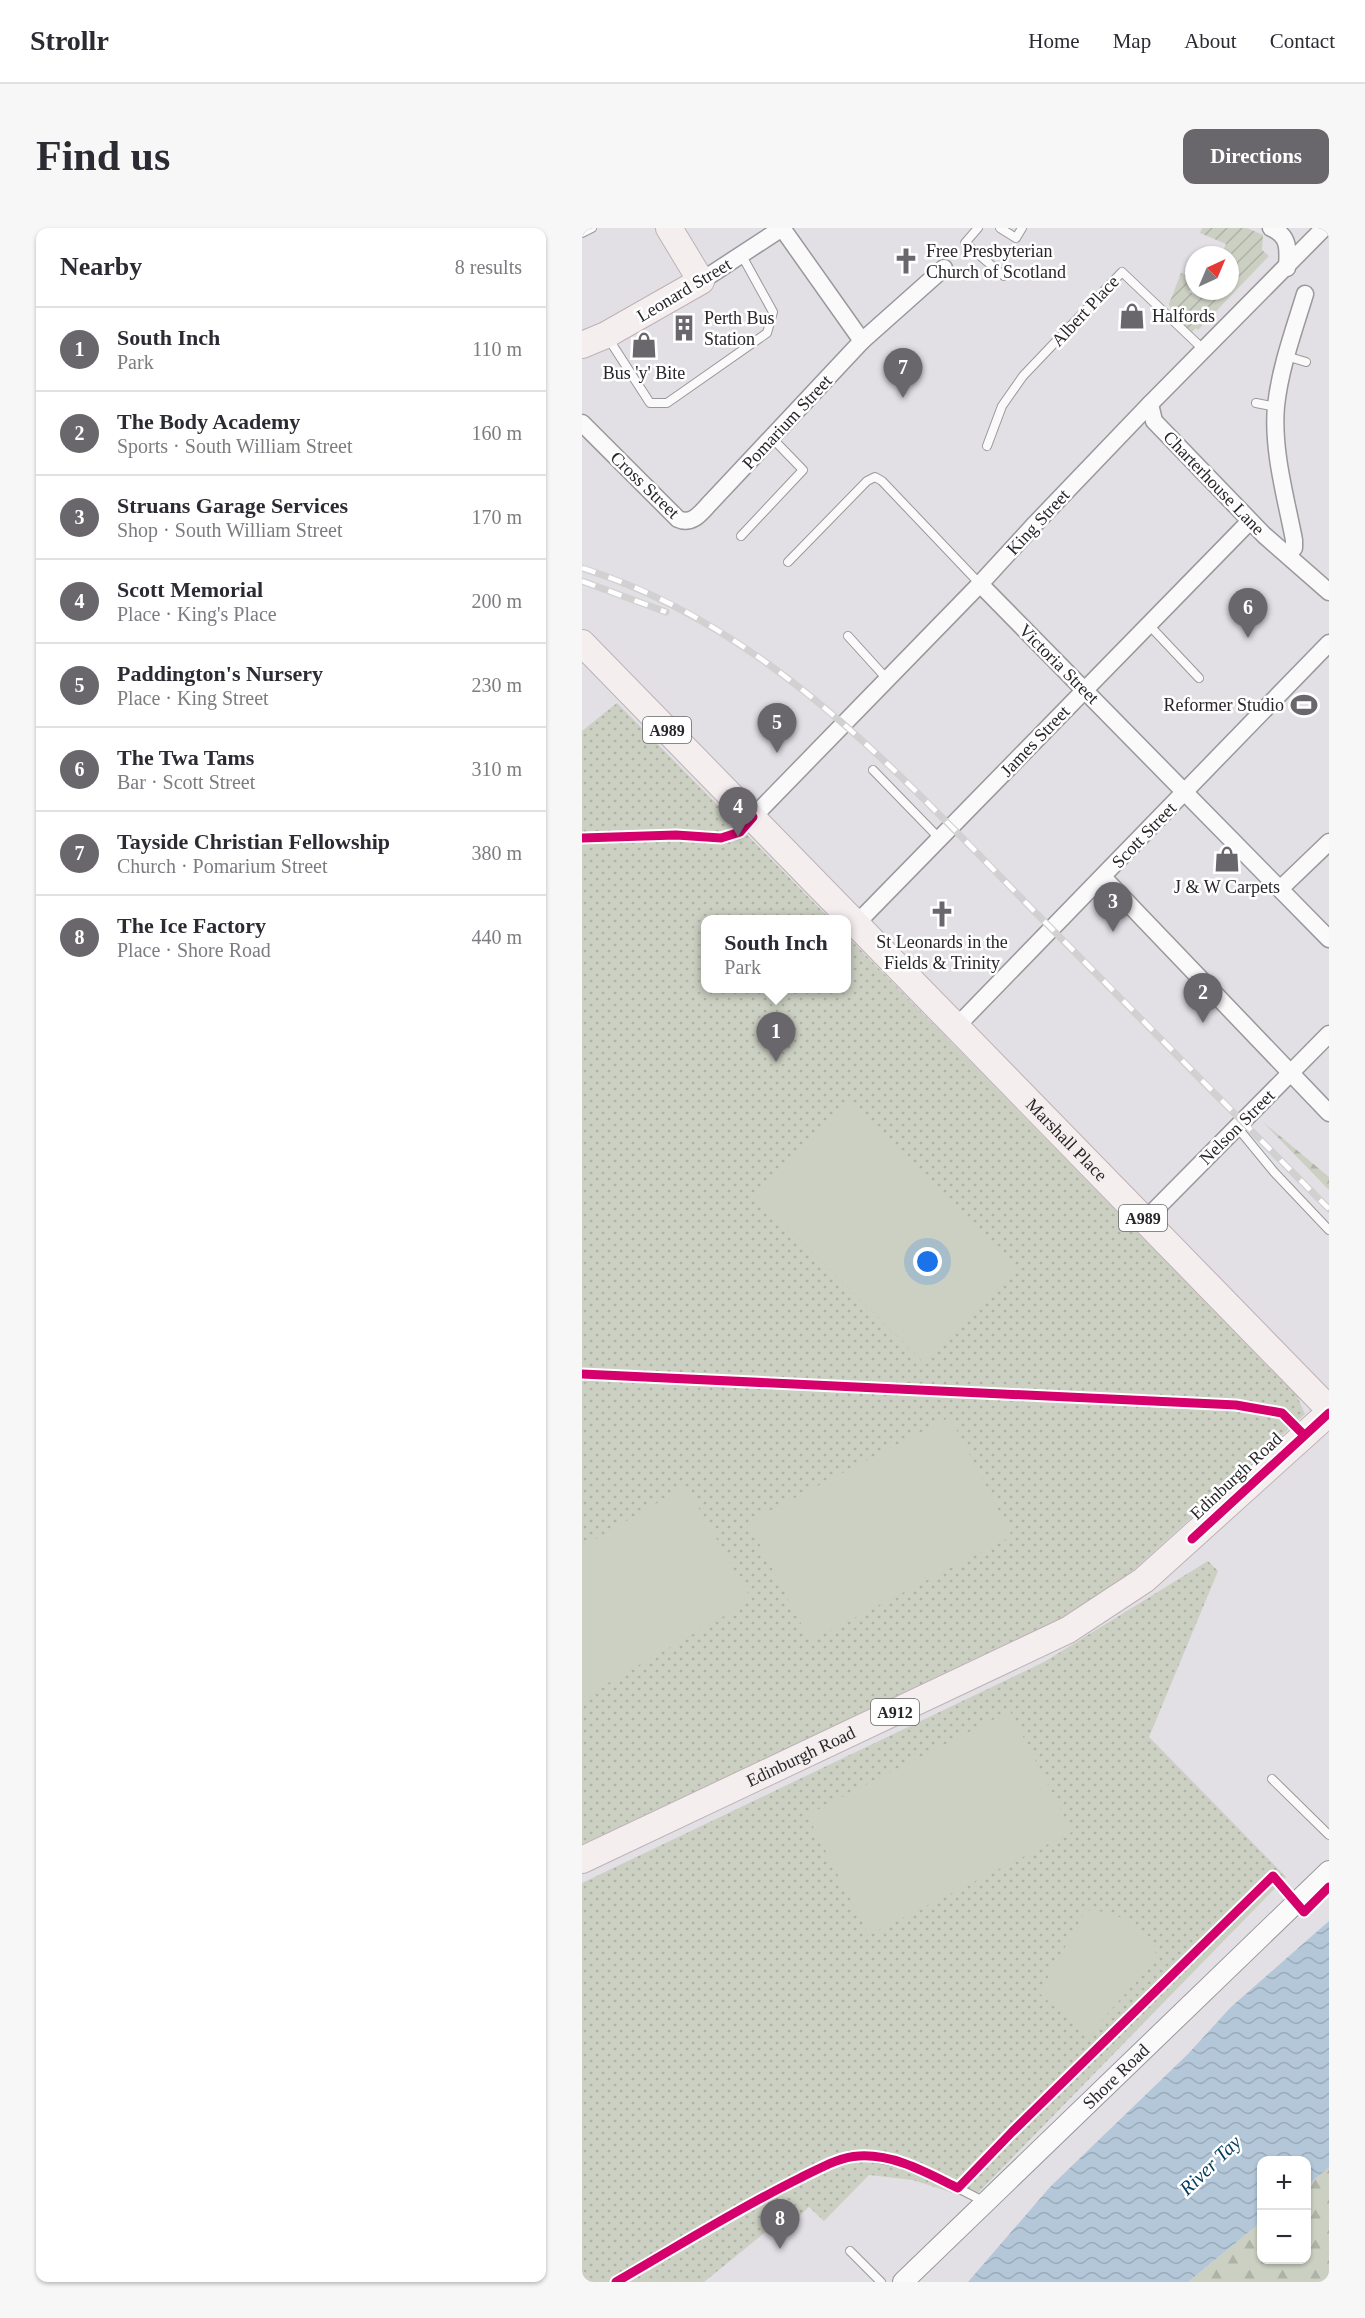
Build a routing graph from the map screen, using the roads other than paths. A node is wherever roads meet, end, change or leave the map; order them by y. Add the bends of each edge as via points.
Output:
1 (591, 228) edge
2 (669, 228) edge
3 (782, 228) edge
4 (978, 228) edge
5 (1000, 228) edge
6 (1022, 228) edge
7 (1271, 228) edge
8 (1324, 228) edge
9 (582, 233) edge
10 (762, 234) edge
11 (1329, 234) edge
12 (741, 254) junction
13 (944, 268) dead end
14 (1287, 268) junction
15 (1004, 276) dead end
16 (701, 281) junction
17 (1305, 294) dead end
18 (606, 336) junction
19 (862, 341) junction
20 (582, 345) edge
21 (1205, 351) junction
22 (1286, 356) junction
23 (1306, 362) dead end
24 (1256, 403) dead end
25 (1150, 404) junction
26 (1276, 407) junction
27 (582, 423) edge
28 (772, 438) junction
29 (987, 446) dead end
30 (711, 502) joint
31 (1250, 521) junction
32 (741, 536) dead end
33 (1289, 554) junction
34 (788, 562) dead end
35 (980, 584) junction
36 (1329, 592) edge
37 (1149, 624) junction
38 (848, 636) dead end
39 (582, 643) edge
40 (1329, 643) edge
41 (1199, 678) dead end
42 (887, 679) junction
43 (1085, 690) junction
44 (873, 770) dead end
45 (1185, 792) junction
46 (753, 817) junction
47 (582, 838) edge
48 (940, 839) junction
49 (1329, 842) edge
50 (1103, 877) junction
51 (1280, 889) junction
52 (849, 915) edge
53 (851, 917) edge
54 (857, 923) junction
55 (1329, 939) edge
56 (957, 1026) junction
57 (1329, 1034) edge
58 (1291, 1073) junction
59 (1329, 1113) edge
60 (1237, 1128) junction
61 (1145, 1220) junction
62 (1329, 1230) edge
63 (1329, 1411) edge
64 (1272, 1779) dead end
65 (1329, 1835) edge
66 (582, 1860) edge
67 (1329, 1871) edge
68 (985, 2202) junction
69 (850, 2251) dead end
70 (616, 2282) edge
71 (881, 2282) edge
72 (903, 2282) edge

1 - 9 lane
2 - 16 main road
3 - 10 street, Leonard Street
3 - 19 street
4 - 15 lane via 965,243
5 - 6 lane via 1016,238
7 - 14 street via 1280,232 1288,244
8 - 11 street
8 - 14 street, King Street
10 - 12 street, Leonard Street
12 - 16 street, Leonard Street
12 - 18 lane via 773,312 767,333 667,403 650,403
13 - 19 street, Pomarium Street
14 - 21 street, King Street
16 - 18 main road, Leonard Street
17 - 22 street
18 - 20 main road, Leonard Street
19 - 28 street, Pomarium Street
21 - 25 street, King Street
21 - 29 lane, Albert Place via 1122,272 1023,376 1002,406
22 - 23 lane
22 - 26 street
24 - 26 lane
25 - 31 street, Charterhouse Lane via 1154,421
25 - 35 street, King Street
26 - 33 street via 1281,477 1294,540
27 - 30 street, Cross Street via 678,519 692,521
28 - 30 street, Pomarium Street
28 - 32 lane via 803,470
31 - 33 street, Charterhouse Lane
31 - 37 street, James Street
33 - 36 street, Charterhouse Lane
34 - 35 lane, Victoria Street via 874,477
35 - 42 street, King Street
35 - 43 street, Victoria Street
37 - 41 lane
37 - 43 street, James Street
38 - 42 lane
39 - 46 main road, A989
40 - 45 street, Scott Street
42 - 46 street, King Street
43 - 45 street, Victoria Street
43 - 48 street, James Street
44 - 48 lane
45 - 50 street, Scott Street
45 - 51 street, Victoria Street
46 - 47 lane via 740,832 721,838
46 - 52 main road, A989
48 - 54 street, James Street
49 - 51 street
50 - 56 street, Scott Street
50 - 58 street
51 - 55 street, Victoria Street
53 - 54 main road, A989
54 - 56 main road, A989
56 - 61 main road, Marshall Place / A989
57 - 58 street, Nelson Street
58 - 59 street
58 - 60 street, Nelson Street
60 - 61 street, Nelson Street
60 - 62 lane
61 - 63 main road, Marshall Place / A989
63 - 66 main road, Edinburgh Road / A912 via 1144,1580 1068,1630
64 - 65 lane
67 - 68 street, Shore Road
68 - 70 lane via 915,2166 861,2155 841,2158 764,2196
68 - 72 street, Shore Road
69 - 71 lane

